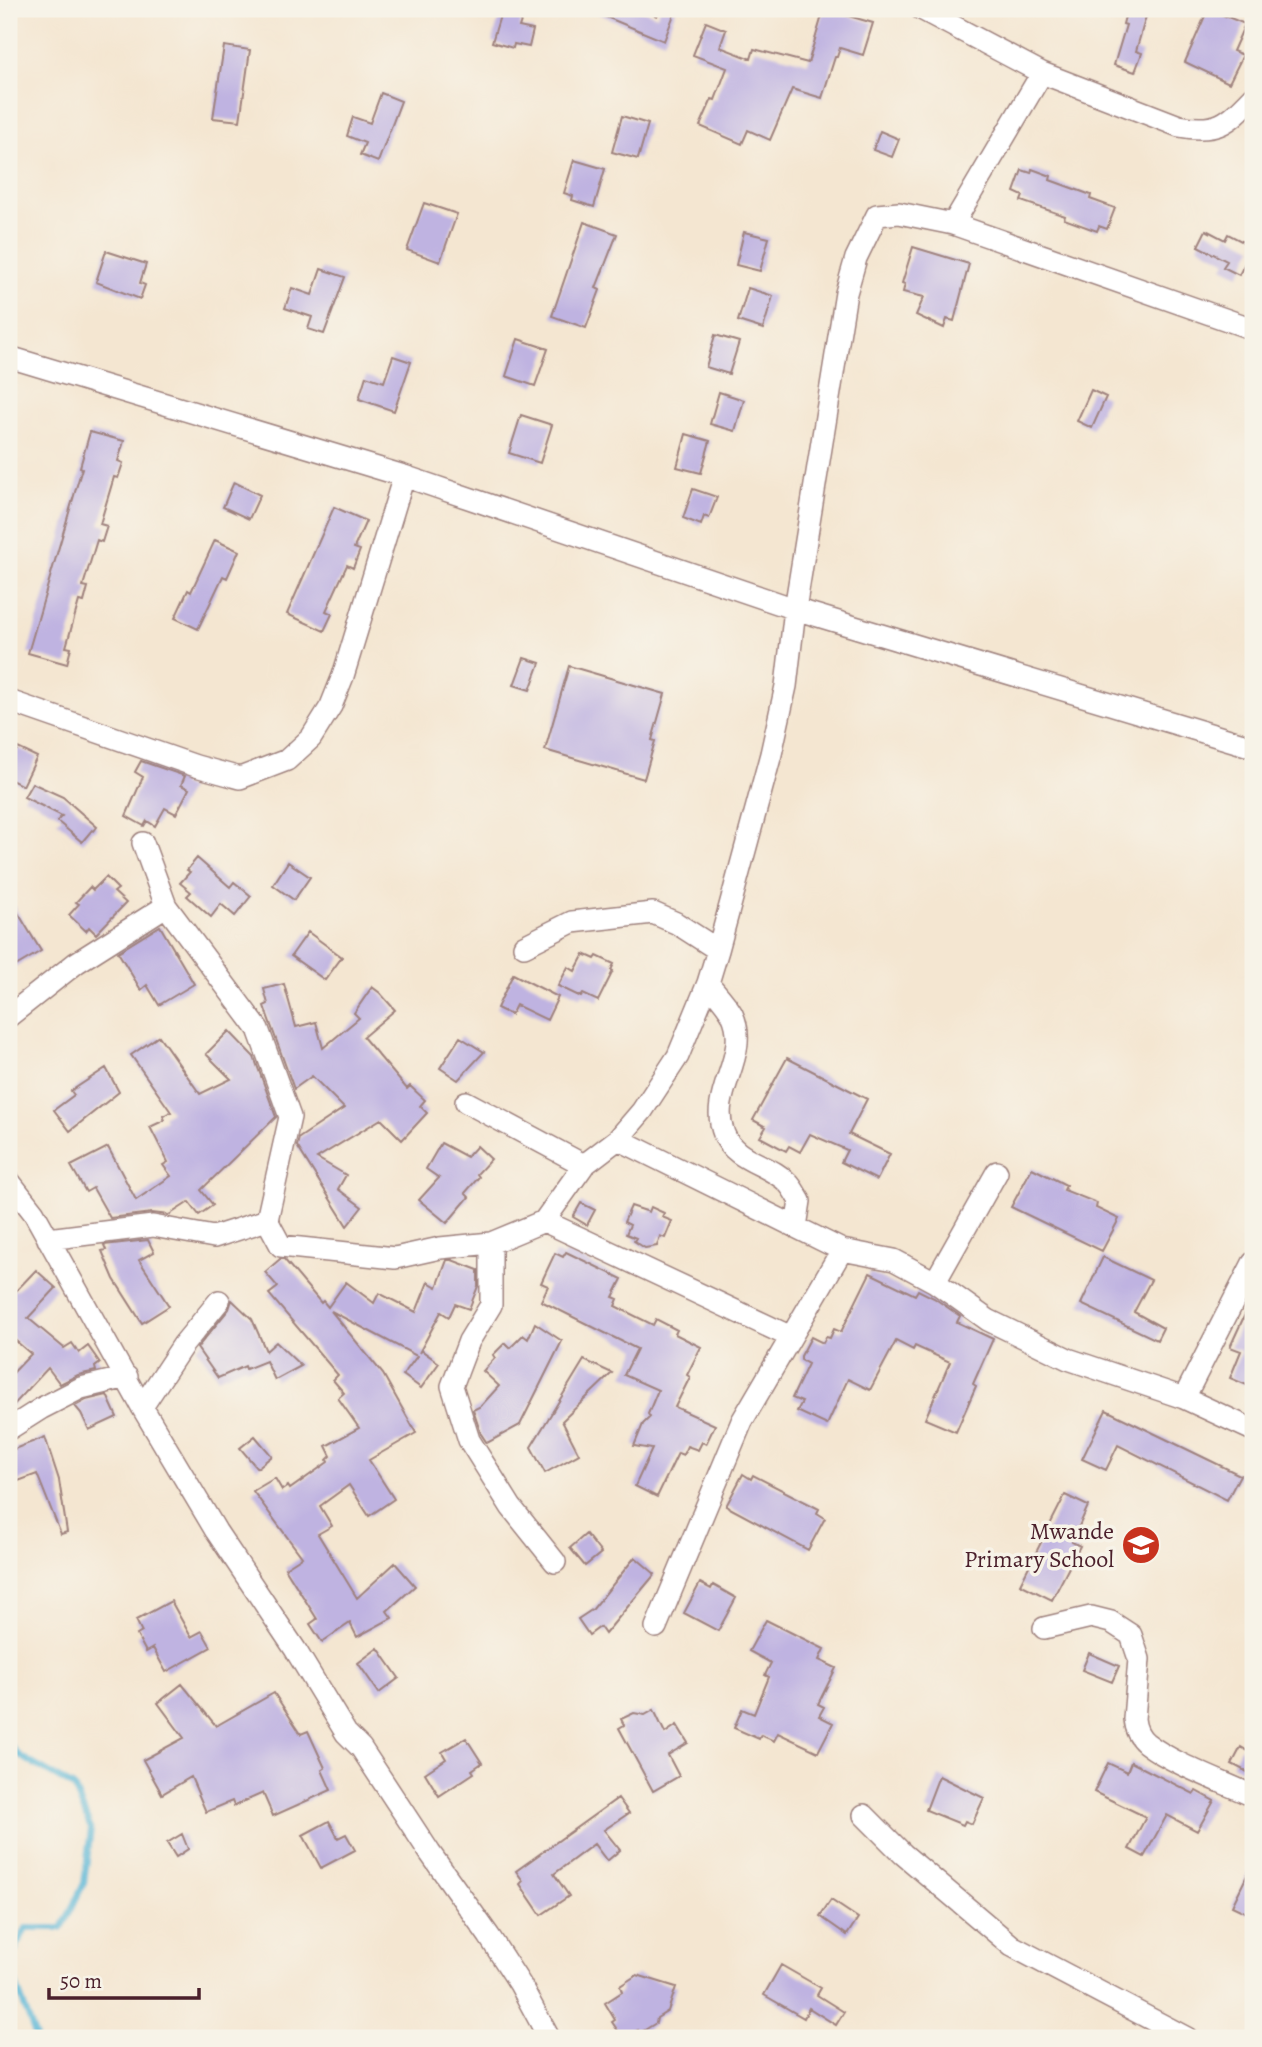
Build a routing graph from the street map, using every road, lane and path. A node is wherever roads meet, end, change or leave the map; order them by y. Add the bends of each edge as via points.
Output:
1 (921, 9) edge
2 (1042, 73) junction
3 (1253, 97) edge
4 (953, 224) junction
5 (1253, 329) edge
6 (9, 357) edge
7 (404, 475) junction
8 (795, 609) junction
9 (9, 701) edge
10 (1253, 747) edge
11 (143, 843) dead end
12 (166, 906) junction
13 (524, 946) dead end
14 (718, 950) junction
15 (708, 983) junction
16 (9, 1016) edge
17 (466, 1102) dead end
18 (618, 1139) junction
19 (584, 1165) junction
20 (998, 1172) dead end
21 (9, 1181) edge
22 (267, 1220) junction
23 (544, 1221) junction
24 (796, 1227) junction
25 (48, 1239) junction
26 (491, 1243) junction
27 (842, 1250) junction
28 (1253, 1263) edge
29 (935, 1282) junction
30 (219, 1301) dead end
31 (791, 1337) junction
32 (127, 1377) junction
33 (1184, 1398) junction
34 (142, 1407) junction
35 (9, 1429) edge
36 (1253, 1430) edge
37 (555, 1562) dead end
38 (656, 1627) dead end
39 (1044, 1628) dead end
40 (1253, 1796) edge
41 (864, 1815) dead end
42 (549, 2038) edge
43 (1187, 2038) edge

1 - 2 street
2 - 3 street via 1200,130 1234,118
2 - 4 street
4 - 5 street
4 - 8 street via 899,213 877,215 856,257 839,330
6 - 7 street
7 - 8 street
7 - 9 street via 331,706 311,738 287,760 240,778
8 - 10 street
8 - 14 street via 774,743
11 - 12 street
12 - 16 street via 76,963
12 - 22 street via 258,1030 290,1117
13 - 14 street via 572,922 653,913
14 - 15 street
15 - 18 street via 678,1056
15 - 24 street via 732,1014 738,1044 722,1092 719,1114 724,1136 737,1152 787,1181 800,1201
17 - 19 street
18 - 19 street
18 - 24 street
19 - 23 street
20 - 29 street
21 - 25 street
22 - 25 street via 214,1237 153,1226
22 - 26 street via 281,1246 360,1255 395,1258
23 - 26 street
23 - 31 street
24 - 27 street
25 - 32 street
26 - 37 street via 491,1305 469,1341 452,1386 469,1440 511,1507
27 - 29 street via 894,1260
27 - 31 street
28 - 33 street
29 - 33 street via 988,1320 1068,1359
30 - 34 street
31 - 38 street via 742,1421
32 - 34 street
32 - 35 street via 81,1388
33 - 36 street
34 - 42 street via 345,1733 361,1748 489,1936
39 - 40 street via 1091,1617 1111,1622 1131,1635 1139,1659 1134,1719 1141,1737 1171,1758
41 - 43 street via 1012,1946

